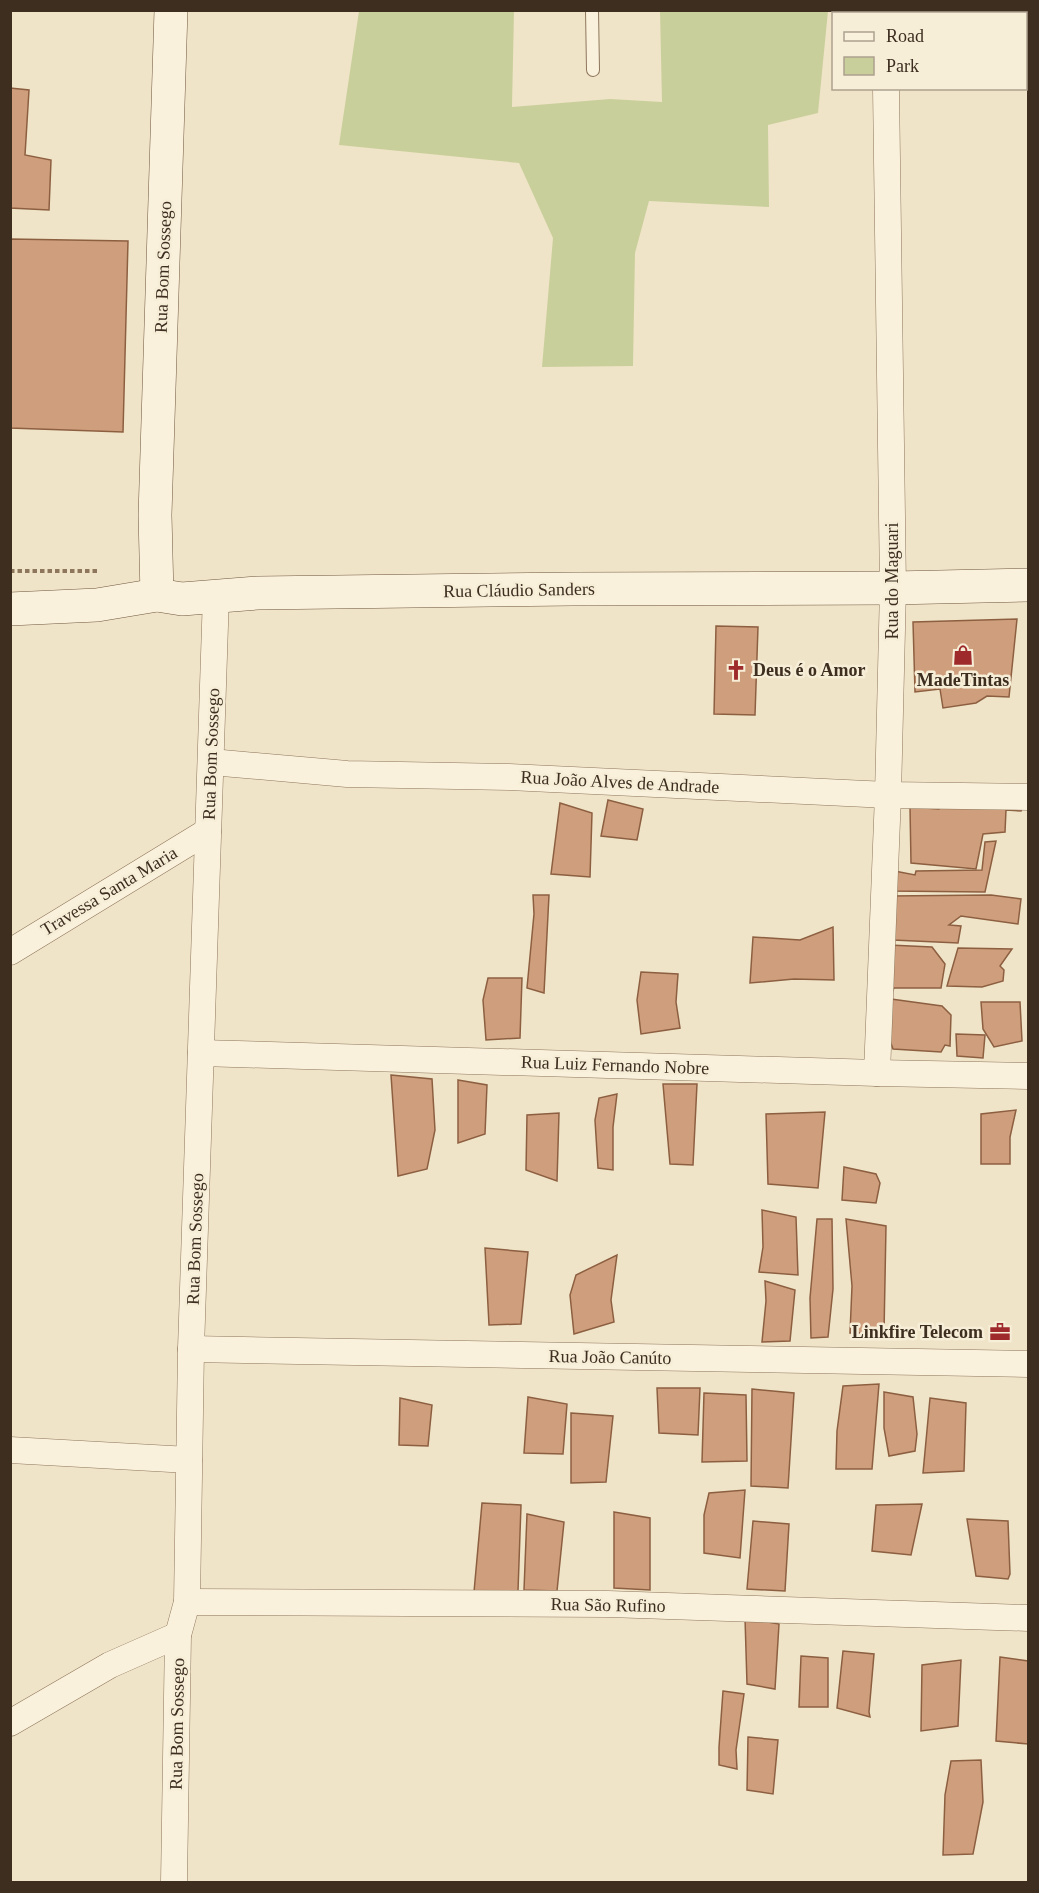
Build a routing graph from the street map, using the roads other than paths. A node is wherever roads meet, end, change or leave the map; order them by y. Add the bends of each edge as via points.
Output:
1 (171, 10) edge
2 (592, 10) edge
3 (593, 70) dead end
4 (886, 90) edge
5 (1029, 585) edge
6 (893, 588) junction
7 (157, 595) junction
8 (216, 595) junction
9 (10, 609) edge
10 (211, 762) junction
11 (888, 795) junction
12 (1029, 797) edge
13 (208, 831) junction
14 (10, 951) edge
15 (201, 1053) junction
16 (877, 1073) junction
17 (1029, 1076) edge
18 (191, 1349) junction
19 (1029, 1364) edge
20 (10, 1450) edge
21 (189, 1460) junction
22 (188, 1602) junction
23 (1029, 1618) edge
24 (178, 1635) junction
25 (10, 1723) edge
26 (174, 1882) edge

1 - 7 main road, Rua Bom Sossego via 155,515
2 - 3 lane
4 - 6 street, Rua do Maguari
5 - 6 main road, Rua Cláudio Sanders
6 - 8 main road, Rua Cláudio Sanders
6 - 11 street, Rua do Maguari
7 - 8 main road, Rua Cláudio Sanders via 182,599
7 - 9 main road, Rua Cláudio Sanders via 97,606
8 - 10 street, Rua Bom Sossego
10 - 11 street, Rua João Alves de Andrade via 347,774 508,777
10 - 13 street, Rua Bom Sossego
11 - 12 street, Rua João Alves de Andrade
11 - 16 street, Rua do Maguari
13 - 14 street, Travessa Santa Maria
13 - 15 street, Rua Bom Sossego
15 - 16 street, Rua Luiz Fernando Nobre
15 - 18 street, Rua Bom Sossego
16 - 17 street, Rua Luiz Fernando Nobre
18 - 19 street, Rua João Canúto
18 - 21 street, Rua Bom Sossego
20 - 21 street
21 - 22 street, Rua Bom Sossego
22 - 23 street, Rua São Rufino via 608,1604
22 - 24 street, Rua Bom Sossego
24 - 25 street via 110,1665
24 - 26 street, Rua Bom Sossego

